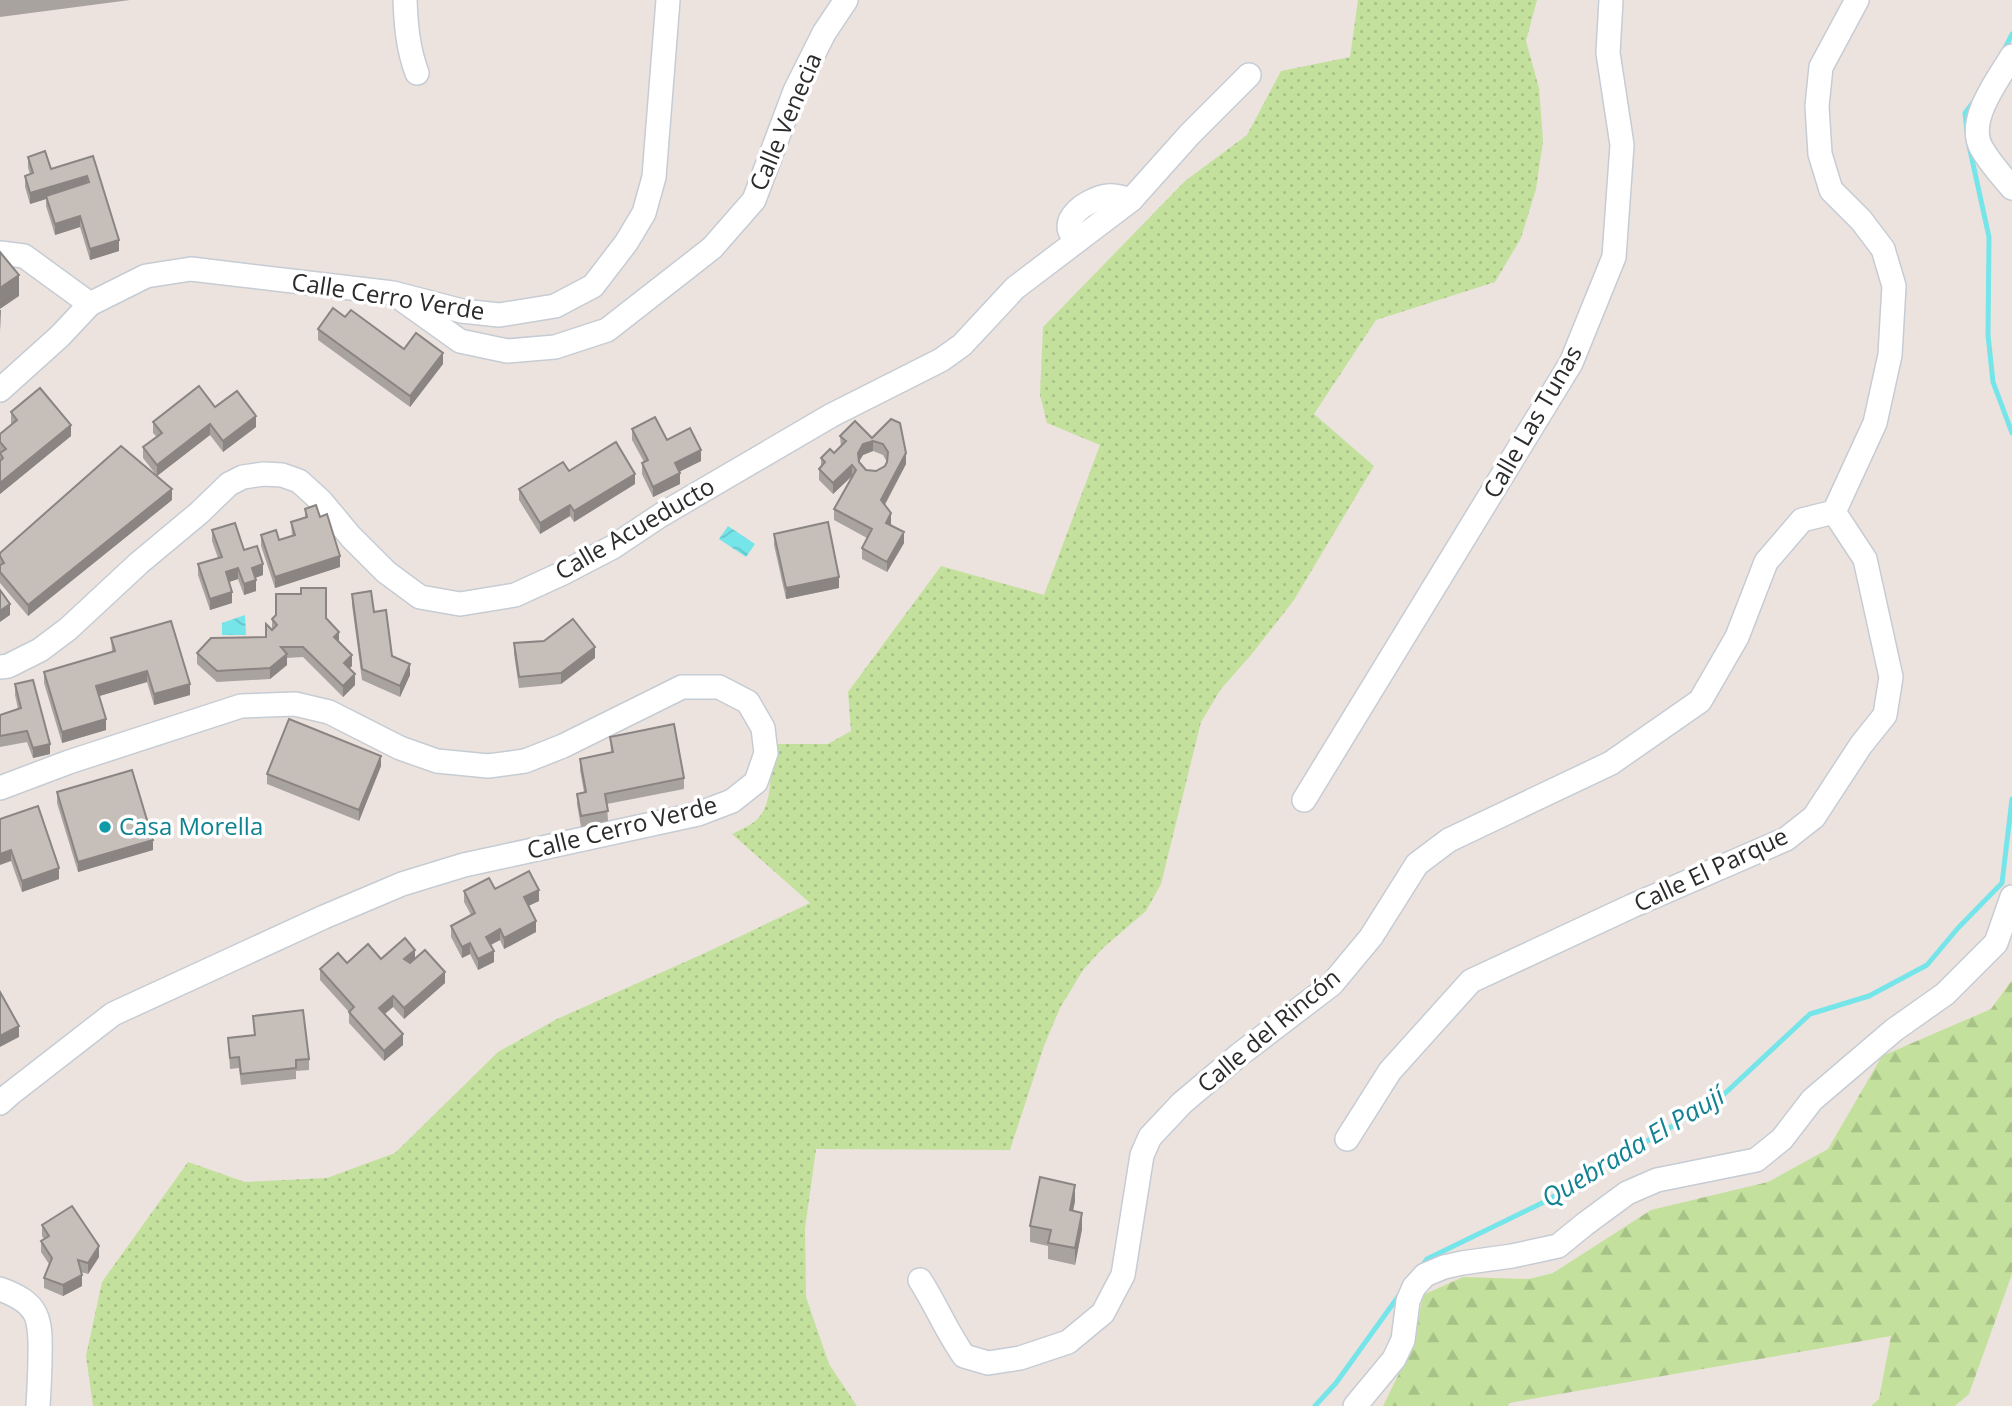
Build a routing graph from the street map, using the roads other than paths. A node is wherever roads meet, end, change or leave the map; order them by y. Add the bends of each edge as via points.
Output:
1 (405, 0) edge
2 (668, 0) edge
3 (846, 0) edge
4 (1611, 0) edge
5 (1857, 0) edge
6 (2012, 56) edge
7 (417, 73) dead end
8 (1248, 75) dead end
9 (2012, 188) edge
10 (0, 253) edge
11 (393, 293) junction
12 (90, 304) junction
13 (0, 390) edge
14 (1834, 512) junction
15 (0, 667) edge
16 (0, 788) edge
17 (1304, 800) dead end
18 (2012, 897) edge
19 (3, 1097) edge
20 (1347, 1139) dead end
21 (920, 1280) dead end
22 (0, 1289) edge
23 (38, 1406) edge
24 (1355, 1406) edge

1 - 7 street via 407,37
2 - 11 street, Calle Cerro Verde via 654,177 644,213 593,286 555,306 499,315 462,311
3 - 11 street, Calle Venecia via 795,91 754,200 712,248 607,330 555,347 507,351 460,341
4 - 17 street, Calle Las Tunas via 1608,53 1622,145 1615,257 1571,363
5 - 14 street via 1821,66 1817,106 1820,154 1831,190 1883,249 1894,286 1890,355 1875,423
6 - 9 street via 1985,100 1977,124 1980,147
8 - 15 street, Calle Acueducto via 1131,200 1015,288 962,345 941,360 832,415 613,547 515,595 460,604 420,597 386,572 299,481 264,474 229,484 68,629 40,650
10 - 12 street via 24,256
11 - 12 street, Calle Cerro Verde via 191,269 146,276
12 - 13 street, Calle Cerro Verde
14 - 20 street, Calle El Parque via 1865,559 1891,677 1885,715 1814,817 1786,839 1471,981 1390,1071
14 - 21 street, Calle del Rincón via 1802,520 1766,562 1737,637 1700,701 1611,763 1449,840 1417,864 1371,937 1332,984 1239,1055 1150,1137 1142,1155 1123,1276 1103,1313 1068,1342 988,1363 964,1356
16 - 19 street, Calle Cerro Verde via 241,706 295,704 330,712 400,748 437,761 488,766 524,761 563,746 682,687 719,687 748,702 763,728 766,754 756,782 732,801 698,814 464,865 402,884 324,917 113,1014
18 - 24 street via 1996,943 1945,994 1894,1030 1812,1100 1782,1139 1756,1160 1657,1180 1627,1193 1558,1245 1444,1266 1425,1275 1408,1301 1403,1340 1394,1359
22 - 23 street via 19,1296 40,1323

